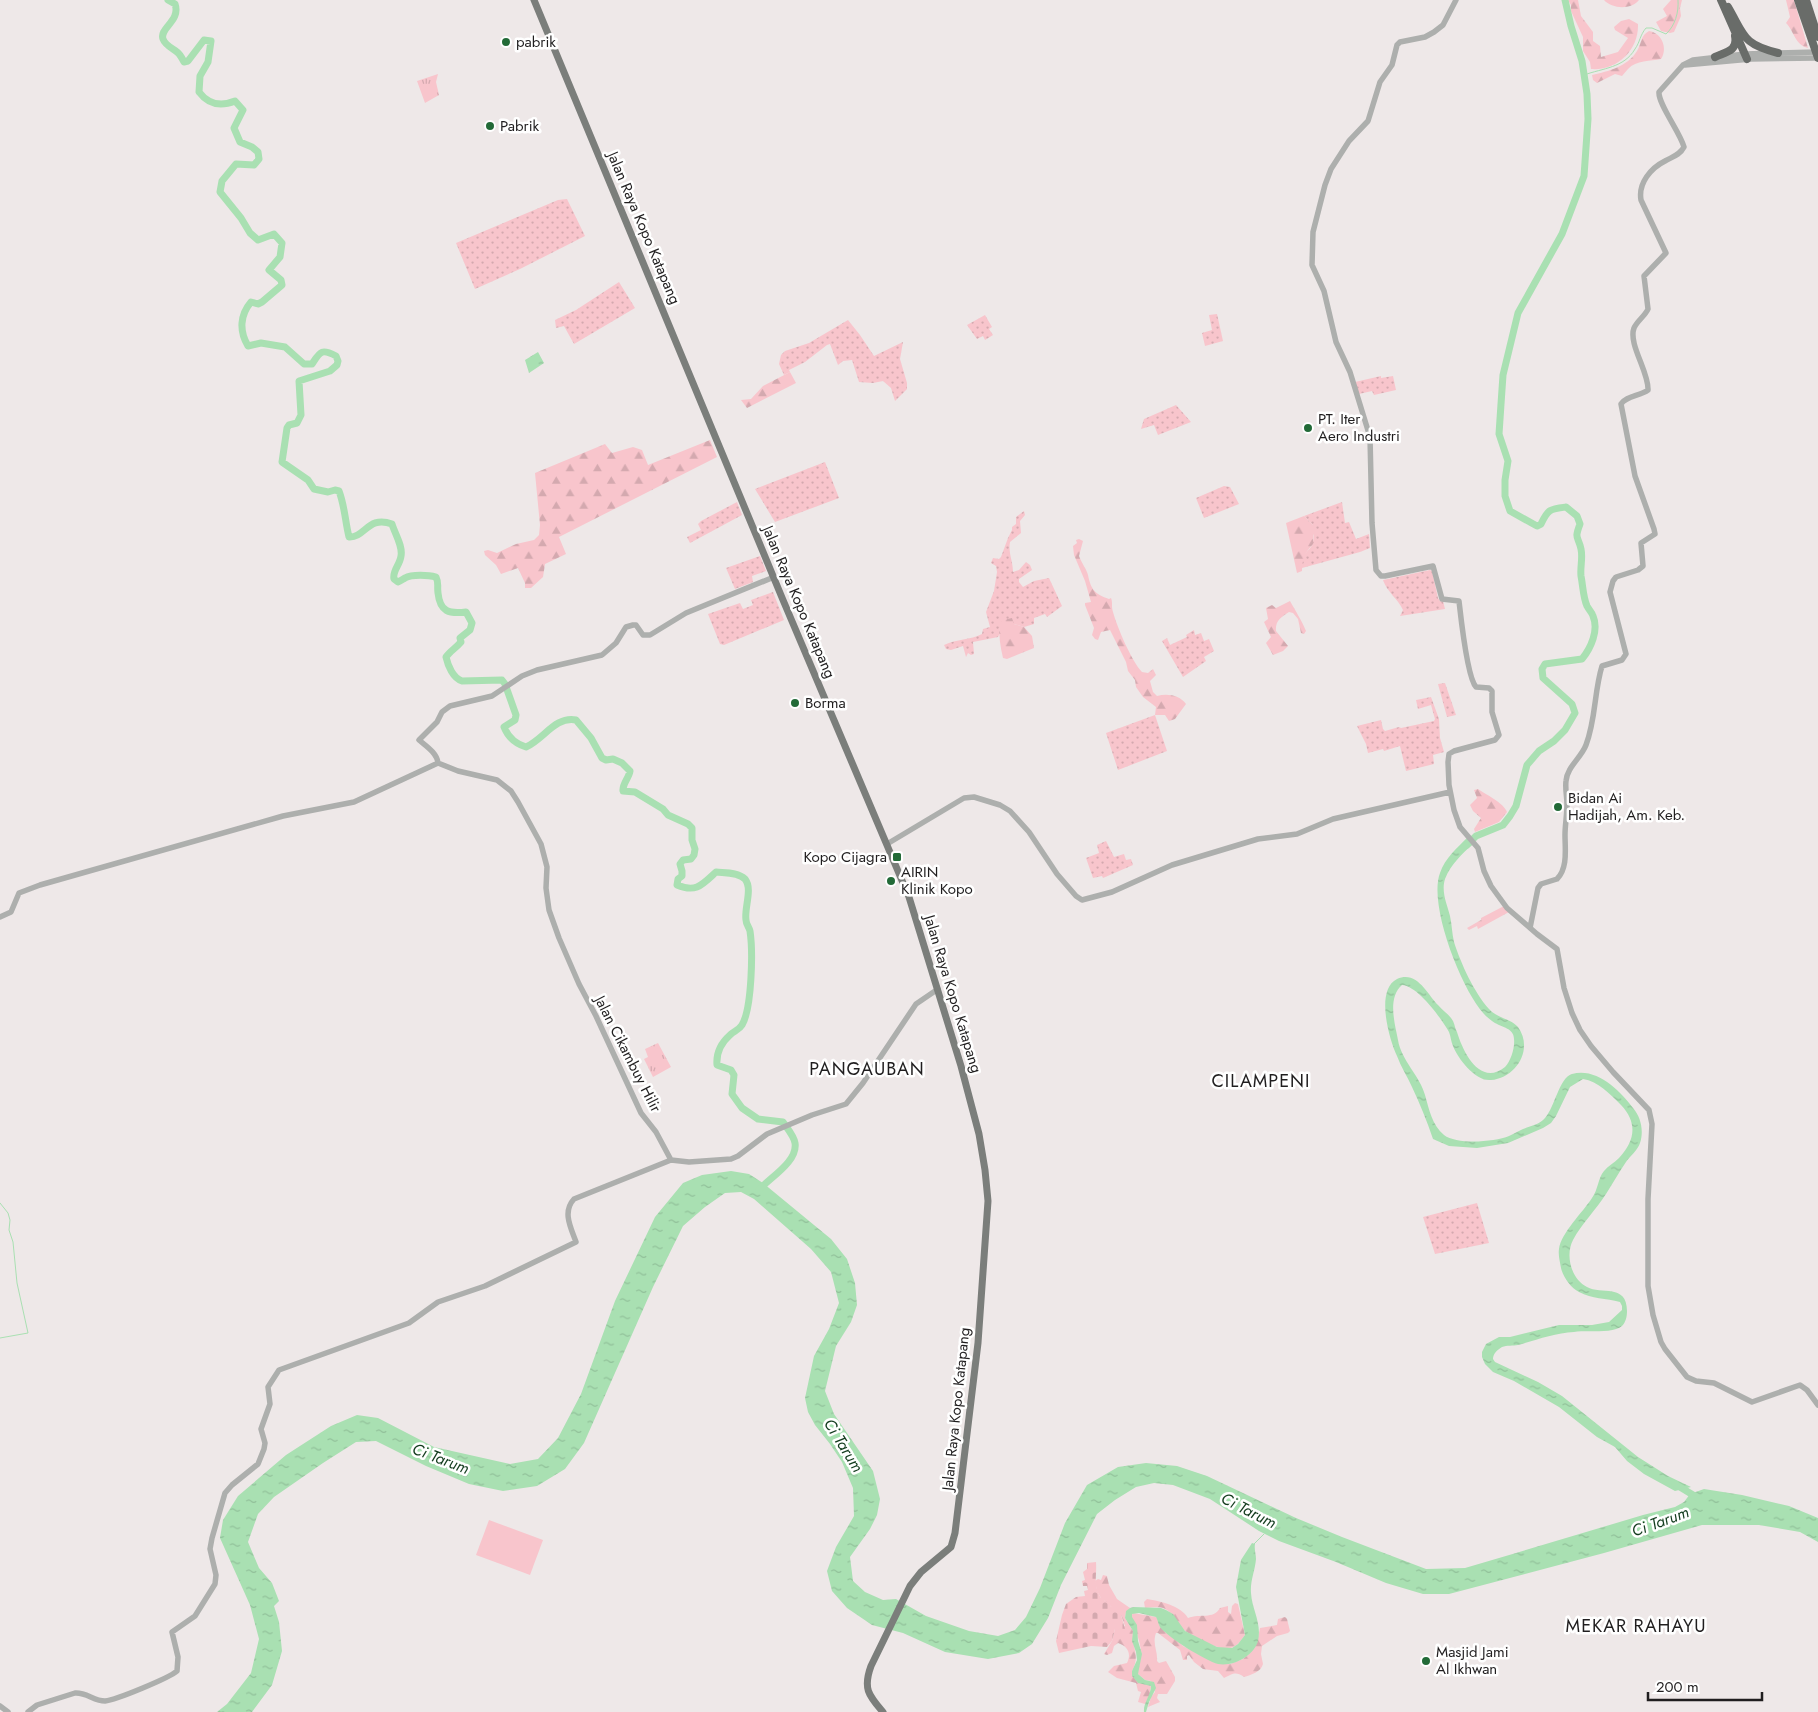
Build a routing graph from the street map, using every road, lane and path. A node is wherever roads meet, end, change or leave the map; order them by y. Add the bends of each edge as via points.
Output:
1 (534, 0) edge
2 (1456, 0) edge
3 (1721, 0) edge
4 (1798, 0) edge
5 (1806, 0) edge
6 (1726, 3) edge
7 (1730, 20) junction
8 (1818, 38) edge
9 (1816, 49) edge
10 (1778, 53) junction
11 (1748, 56) junction
12 (1715, 57) junction
13 (1818, 58) edge
14 (1683, 65) junction
15 (774, 578) junction
16 (438, 763) junction
17 (1450, 792) junction
18 (887, 844) junction
19 (0, 917) edge
20 (1530, 928) junction
21 (938, 989) junction
22 (671, 1160) junction
23 (1818, 1405) edge
24 (0, 1706) edge
25 (8, 1712) edge
26 (28, 1712) edge
27 (883, 1712) edge

1 - 15 main road, Jalan Raya Kopo Katapang
2 - 17 street via 1443,25 1420,38 1400,42 1395,48 1392,65 1380,82 1368,120 1349,141 1331,169 1314,225 1311,259 1370,437 1376,570 1381,576 1434,567 1442,598 1459,601 1474,684 1492,692 1491,707 1499,737 1450,752
3 - 7 highway
4 - 9 highway
5 - 8 highway
6 - 10 highway via 1752,45
6 - 11 highway
7 - 11 highway
7 - 12 highway via 1734,46
9 - 10 street
9 - 13 highway
10 - 11 street
11 - 12 street
11 - 13 street
11 - 14 street
12 - 14 street
14 - 20 street via 1658,94 1684,147 1680,153 1653,169 1640,191 1641,200 1666,251 1666,255 1644,276 1648,309 1632,336 1648,390 1621,404 1635,476 1655,534 1641,543 1643,566 1616,577 1611,587 1626,654 1622,660 1602,666 1596,710 1586,744 1566,779 1563,869 1556,881 1541,884 1538,888
15 - 16 street via 686,613 650,635 643,635 636,626 629,626 615,645 602,655 536,670 487,698 454,704 442,712 419,740 435,754
15 - 18 main road, Jalan Raya Kopo Katapang
16 - 19 street via 354,802 283,816 40,885 19,894 11,912
16 - 22 street, Jalan Cikambuy Hilir via 497,780 516,797 541,844 547,867 549,910 559,938 641,1113 656,1130
17 - 18 street via 1333,819 1301,833 1258,838 1178,863 1112,892 1082,900 1058,875 1029,832 1010,811 974,797 964,798
17 - 20 street via 1460,827 1477,846 1493,890 1507,908
18 - 21 main road, Jalan Raya Kopo Katapang via 909,897
20 - 23 street via 1558,951 1568,1000 1585,1037 1650,1112 1648,1286 1653,1316 1665,1349 1687,1377 1714,1383 1752,1402 1800,1385
21 - 22 street via 915,1006 846,1104 786,1125 731,1159
21 - 27 main road, Jalan Raya Kopo Katapang via 979,1134 987,1188 978,1343 956,1532 951,1548 910,1586 871,1666 866,1683 870,1697
22 - 26 street via 574,1199 567,1214 576,1242 485,1286 438,1302 409,1323 281,1368 268,1389 270,1406 261,1429 265,1443 258,1464 225,1493 212,1538 215,1584 195,1616 172,1632 178,1657 177,1671 110,1700 100,1700 80,1692 37,1705
24 - 25 street

